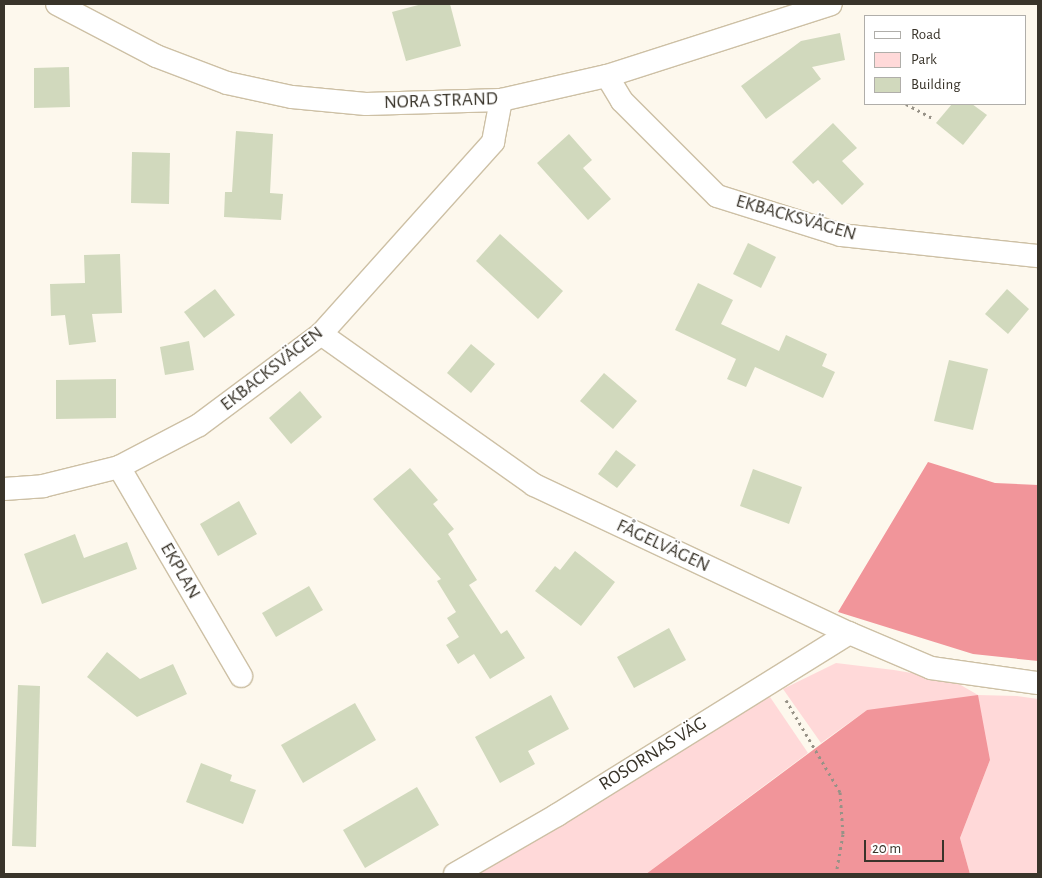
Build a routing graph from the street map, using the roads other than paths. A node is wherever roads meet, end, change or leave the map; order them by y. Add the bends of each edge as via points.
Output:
1 (57, 4) edge
2 (831, 4) edge
3 (606, 76) junction
4 (501, 100) junction
5 (1038, 256) edge
6 (321, 334) junction
7 (119, 467) junction
8 (4, 489) edge
9 (849, 633) junction
10 (241, 676) dead end
11 (1038, 683) edge
12 (455, 874) edge

1 - 4 street, NORA STRAND via 156,56 228,83 292,97 366,104
2 - 3 street, NORA STRAND
3 - 4 street, NORA STRAND
3 - 5 street, EKBACKSVÄGEN via 622,101 717,196 841,236
4 - 6 street, EKBACKSVÄGEN via 493,142
6 - 7 street, EKBACKSVÄGEN via 199,425
6 - 9 street, FÅGELVÄGEN via 534,485
7 - 8 street, EKBACKSVÄGEN via 43,486
7 - 10 street, EKPLAN
9 - 11 street, FÅGELVÄGEN via 932,668
9 - 12 street, ROSORNAS VÄG via 557,815

